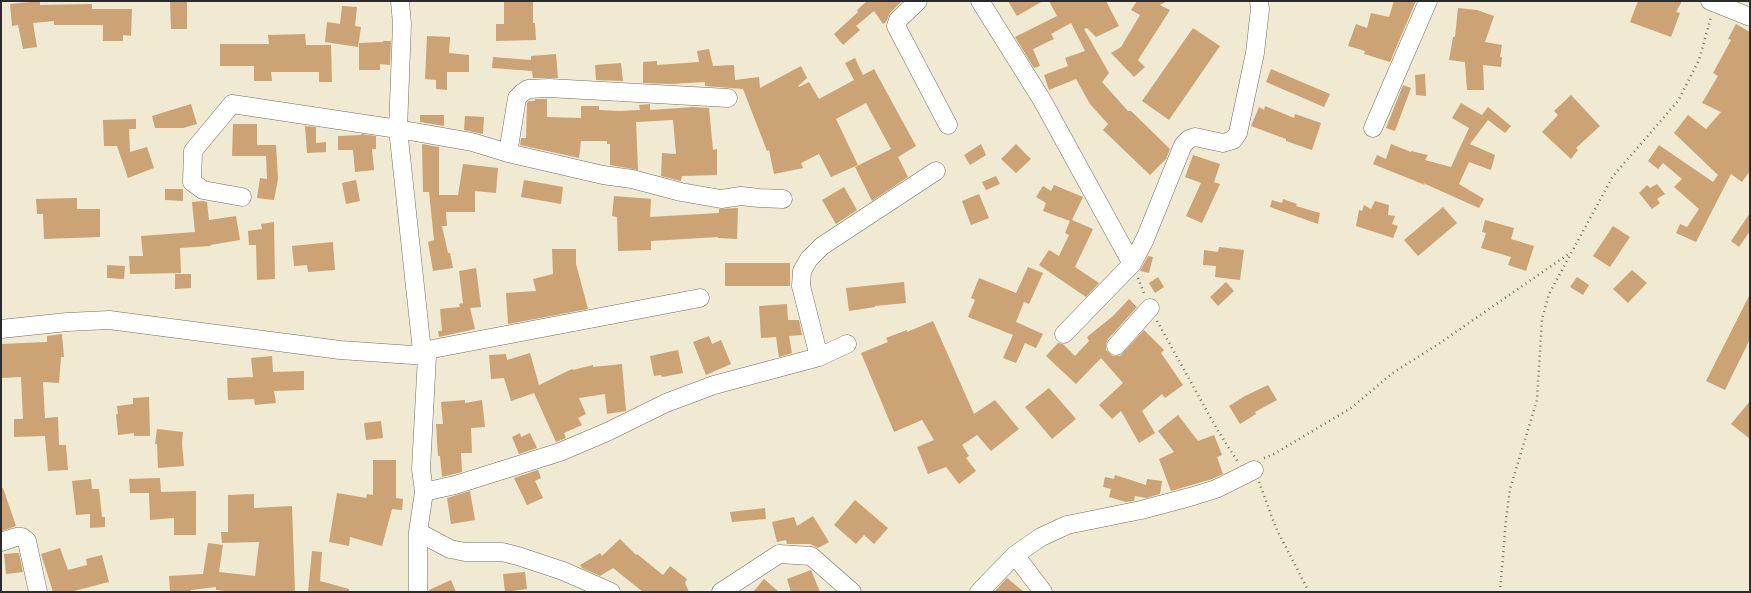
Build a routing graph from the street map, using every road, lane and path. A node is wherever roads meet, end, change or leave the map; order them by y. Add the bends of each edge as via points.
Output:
1 (400, 1) edge
2 (918, 1) edge
3 (980, 1) edge
4 (1259, 1) edge
5 (1428, 1) edge
6 (1712, 2) edge
7 (1750, 17) edge
8 (728, 98) dead end
9 (948, 124) dead end
10 (398, 128) junction
11 (1373, 128) dead end
12 (508, 153) junction
13 (936, 171) dead end
14 (242, 197) dead end
15 (783, 199) dead end
16 (1570, 253) junction
17 (1132, 264) junction
18 (700, 298) dead end
19 (1150, 308) junction
20 (1, 329) edge
21 (1064, 334) dead end
22 (847, 344) dead end
23 (1116, 346) dead end
24 (424, 354) junction
25 (819, 357) junction
26 (1256, 465) junction
27 (424, 492) junction
28 (418, 532) junction
29 (1, 542) edge
30 (1015, 556) junction
31 (38, 592) edge
32 (418, 592) edge
33 (611, 592) edge
34 (720, 592) edge
35 (852, 592) edge
36 (980, 592) edge
37 (1044, 592) edge
38 (1309, 592) edge
39 (1500, 592) edge

1 - 10 street
2 - 9 street via 896,26
3 - 17 street via 1042,100
4 - 17 street via 1255,53 1238,133 1233,140 1223,143 1195,137 1184,145 1146,239
5 - 11 street
6 - 7 street
6 - 16 path via 1699,60 1678,100 1613,176
8 - 12 street via 528,89 517,98
10 - 12 street via 472,142
10 - 14 street via 232,104 193,151 192,182 203,190
10 - 24 street
12 - 15 street via 721,199 741,196
13 - 25 street via 822,246 809,259 802,271 801,286
16 - 26 path via 1394,372 1351,408
16 - 39 path via 1548,294 1542,319 1537,400 1510,489
17 - 19 path
17 - 21 street
18 - 24 street
19 - 23 street
19 - 26 path via 1241,468
20 - 24 street via 109,320 340,350
22 - 25 street
24 - 27 street via 421,469
25 - 27 street via 714,384 560,452
26 - 30 street via 1216,489 1141,510 1067,524 1041,537
26 - 38 path via 1276,528
27 - 28 street
28 - 32 street
28 - 33 street via 450,549 518,556
29 - 31 street via 16,537 27,541
30 - 36 street
30 - 37 street
34 - 35 street via 779,554 811,556

